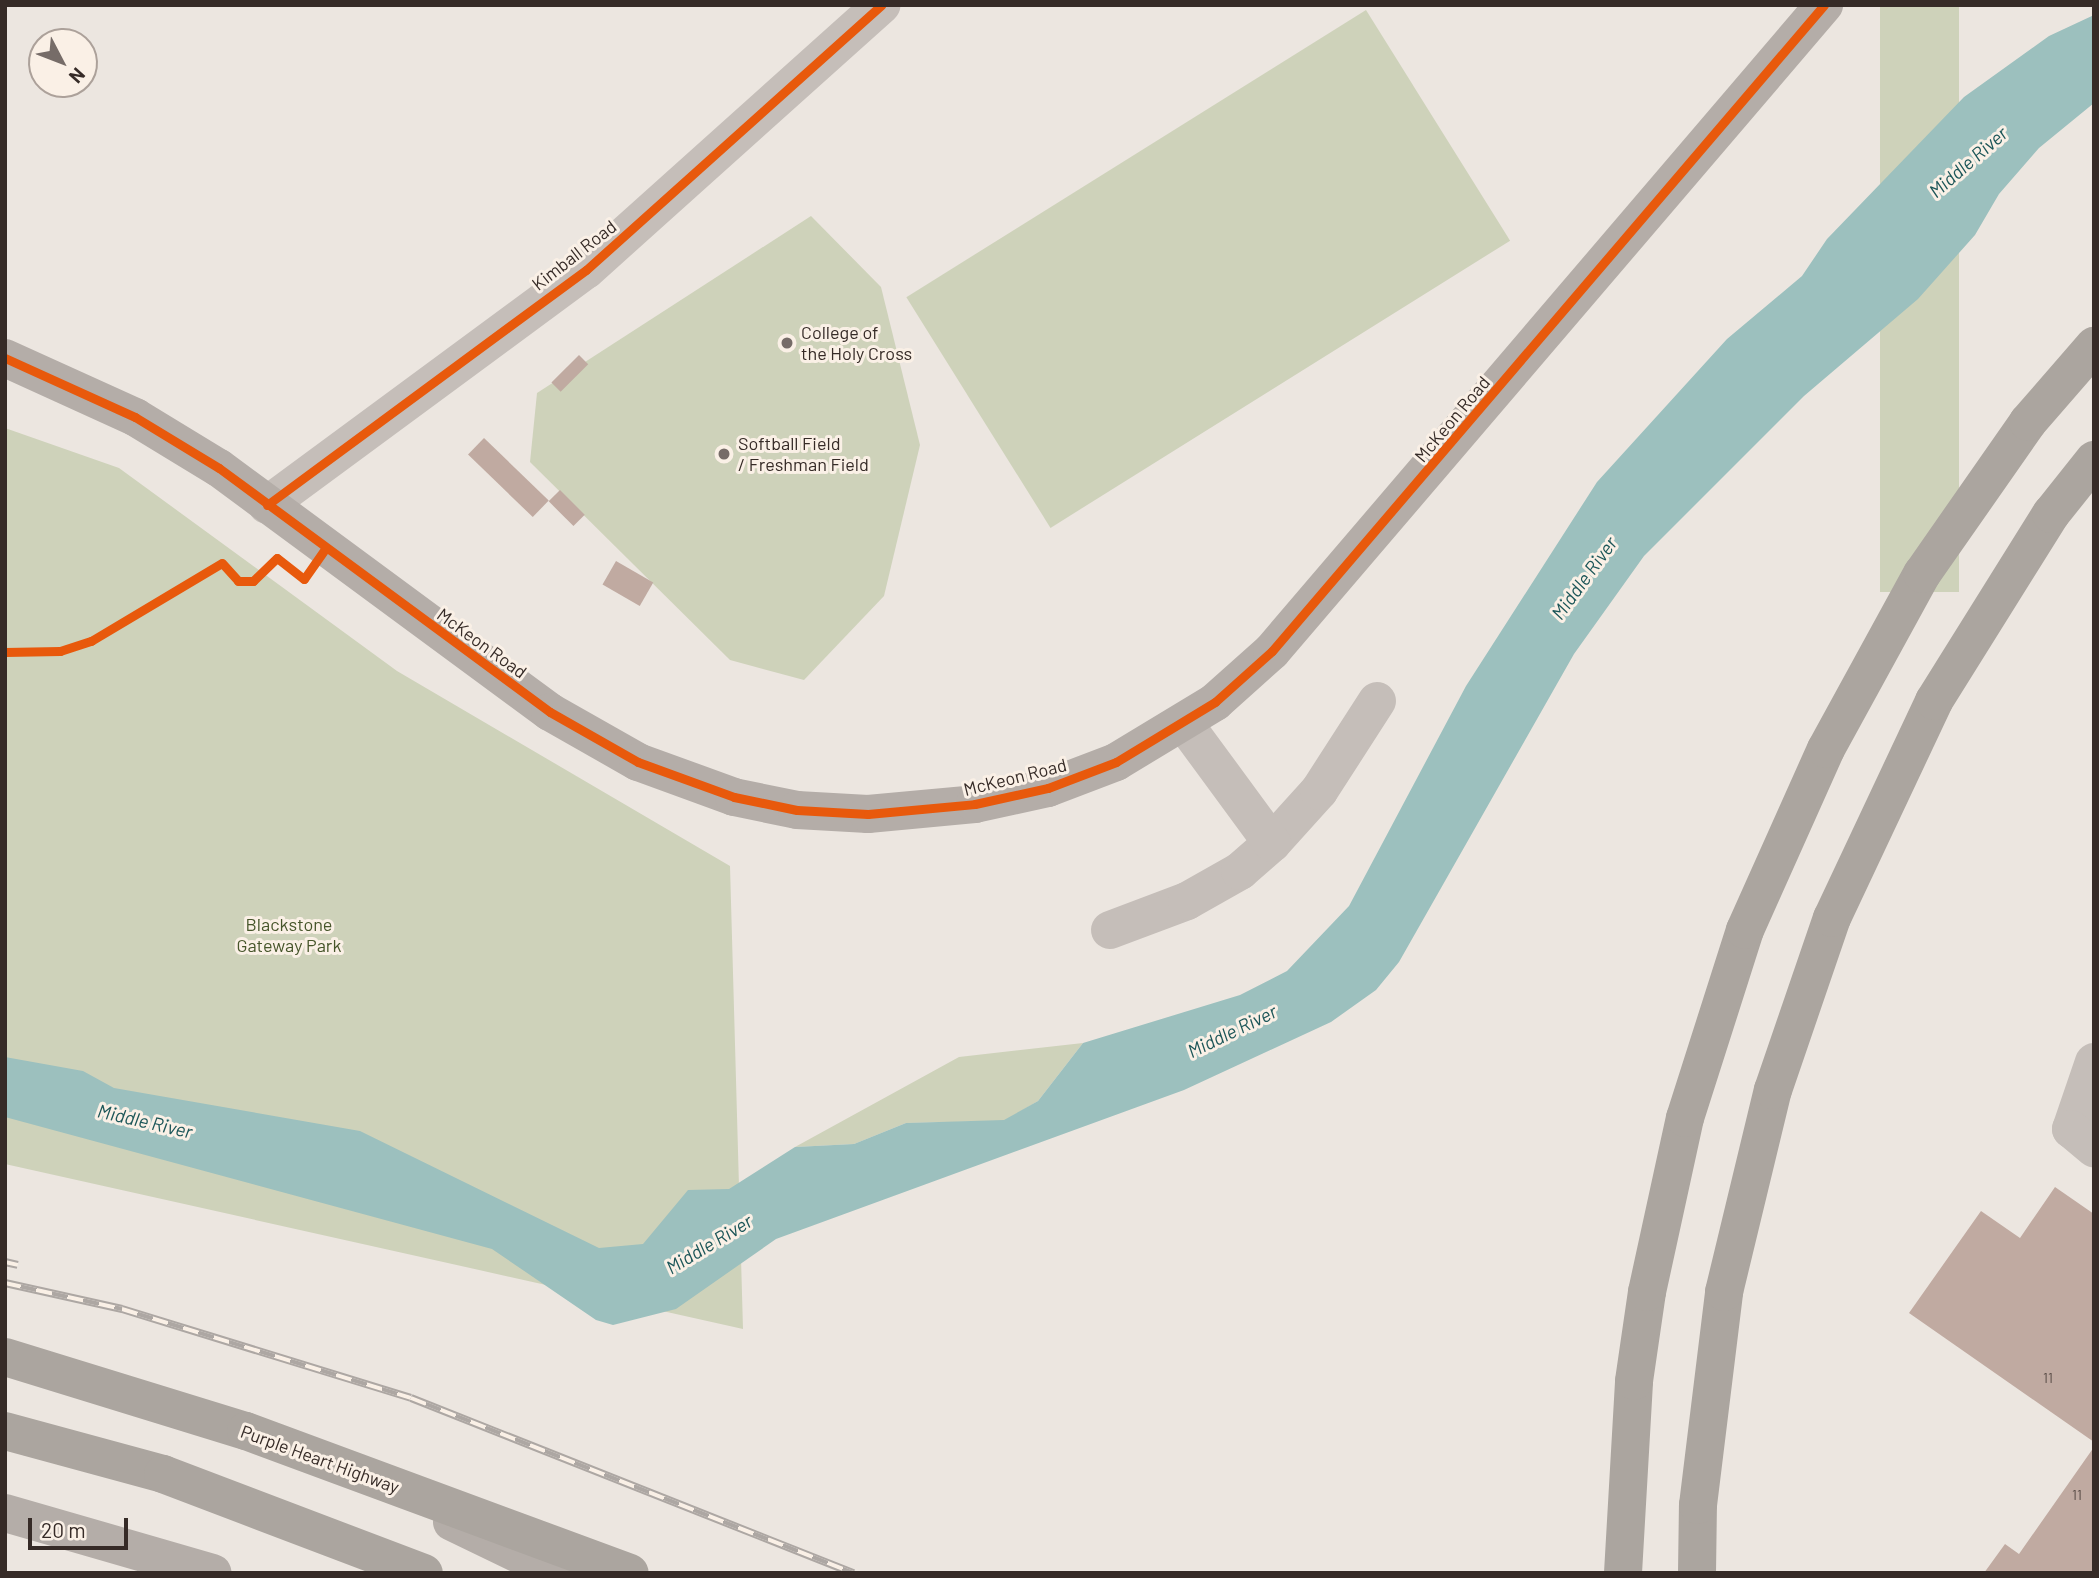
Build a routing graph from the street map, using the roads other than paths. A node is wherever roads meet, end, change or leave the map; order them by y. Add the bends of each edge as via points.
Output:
1 (881, 5) edge
2 (1824, 5) edge
3 (2094, 346) edge
4 (5, 358) edge
5 (2094, 460) edge
6 (267, 505) junction
7 (1377, 701) dead end
8 (1184, 723) junction
9 (1272, 843) junction
10 (1110, 930) dead end
11 (2094, 1062) edge
12 (2082, 1139) edge
13 (5, 1357) edge
14 (5, 1431) edge
15 (246, 1432) junction
16 (5, 1513) edge
17 (213, 1573) edge
18 (424, 1573) edge
19 (558, 1573) edge
20 (630, 1573) edge
21 (1623, 1573) edge
22 (1697, 1573) edge

1 - 6 street, Kimball Road via 586,270
2 - 8 main road, McKeon Road via 1301,622 1243,678
3 - 21 highway via 2028,422 1922,574 1826,749 1745,930 1685,1118 1647,1292 1634,1381
4 - 6 main road, McKeon Road via 135,417
5 - 22 highway via 2051,514 1934,701 1832,918 1773,1090 1726,1279 1698,1505
6 - 8 main road, McKeon Road via 577,730 638,762 744,800 868,814 975,804 1084,776
7 - 9 street via 1320,791
8 - 9 street
9 - 10 street via 1240,871 1187,901
11 - 12 street
13 - 15 highway, Purple Heart Highway
14 - 18 highway via 163,1474
15 - 19 main road via 368,1480
15 - 20 highway, Purple Heart Highway
16 - 17 main road

